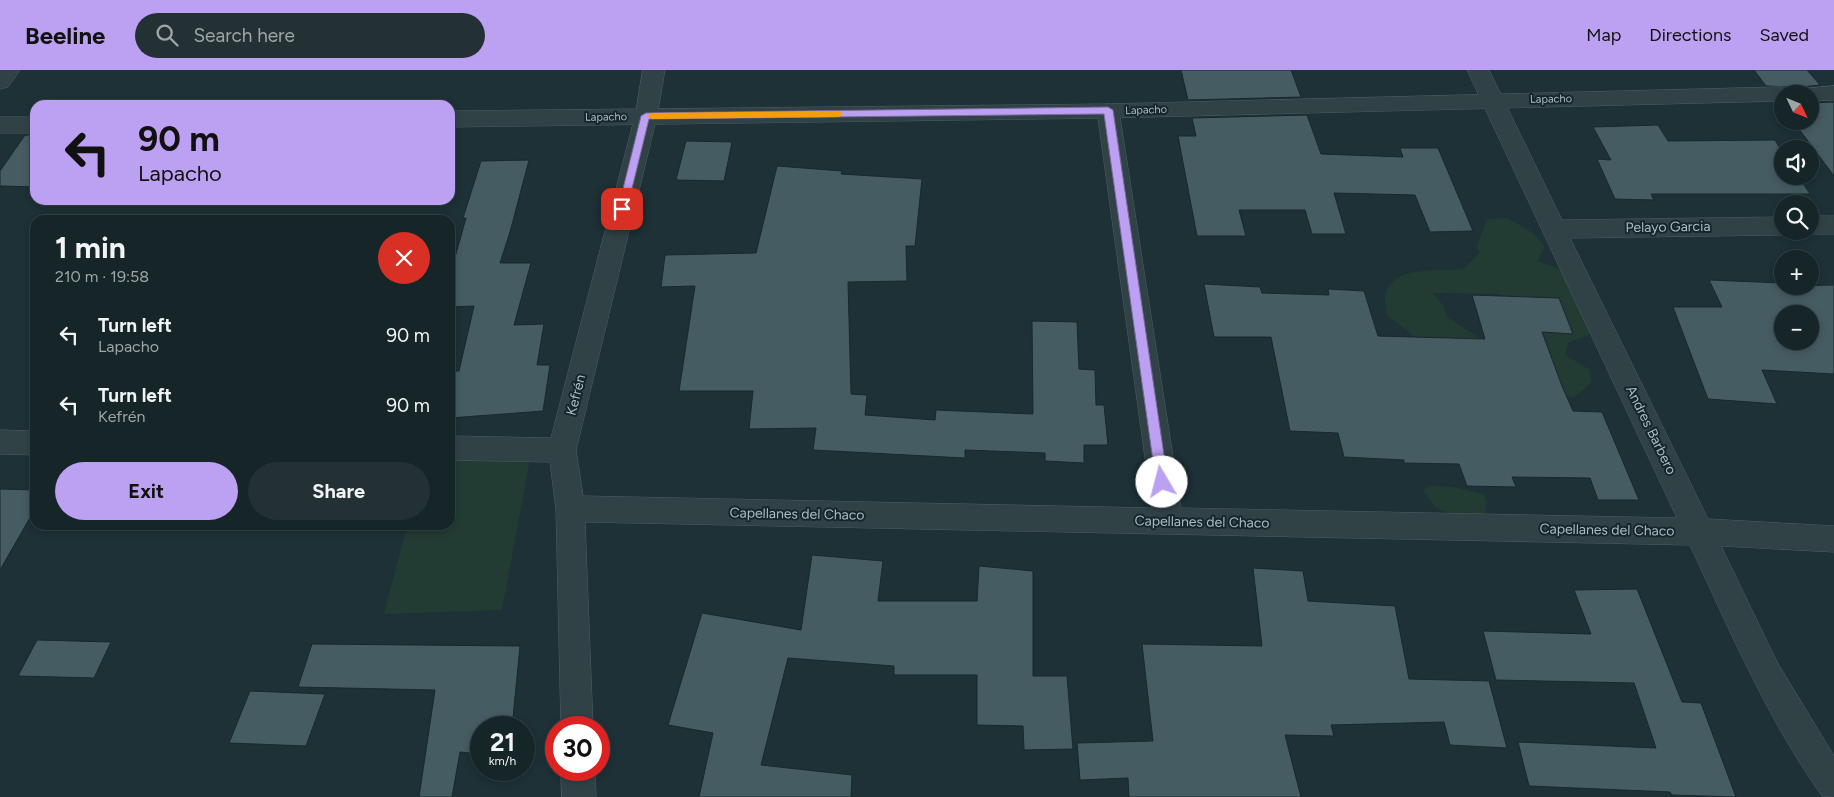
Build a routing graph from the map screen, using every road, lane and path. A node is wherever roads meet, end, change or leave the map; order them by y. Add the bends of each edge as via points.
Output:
1 (9, 70) edge
2 (654, 70) edge
3 (1478, 70) edge
4 (0, 82) edge
5 (1834, 93) edge
6 (1774, 94) edge
7 (1819, 94) edge
8 (1493, 100) junction
9 (1108, 110) junction
10 (646, 116) junction
11 (455, 119) edge
12 (0, 125) edge
13 (30, 125) edge
14 (1819, 225) edge
15 (1834, 225) edge
16 (1774, 226) edge
17 (1553, 229) junction
18 (0, 442) edge
19 (30, 443) edge
20 (455, 448) edge
21 (562, 450) junction
22 (570, 509) junction
23 (1168, 521) junction
24 (1700, 532) junction
25 (1834, 539) edge
26 (577, 716) edge
27 (578, 781) edge
28 (1834, 784) edge
29 (579, 797) edge

1 - 4 street
2 - 10 street, Kefrén
3 - 8 street, Andres Barbero
5 - 7 street
6 - 8 street, Lapacho
8 - 9 street, Lapacho
8 - 17 street, Andres Barbero
9 - 10 street, Lapacho
9 - 23 street
10 - 11 street, Lapacho
10 - 21 street, Kefrén
12 - 13 street
14 - 15 street
16 - 17 street, Pelayo Garcia
17 - 24 street, Andres Barbero
18 - 19 street
20 - 21 street
21 - 22 street, Kefrén
22 - 23 street, Capellanes del Chaco
22 - 26 street, Kefrén
23 - 24 street, Capellanes del Chaco
24 - 25 street, Capellanes del Chaco
24 - 28 street, Andres Barbero via 1766,673 1816,760
27 - 29 street

